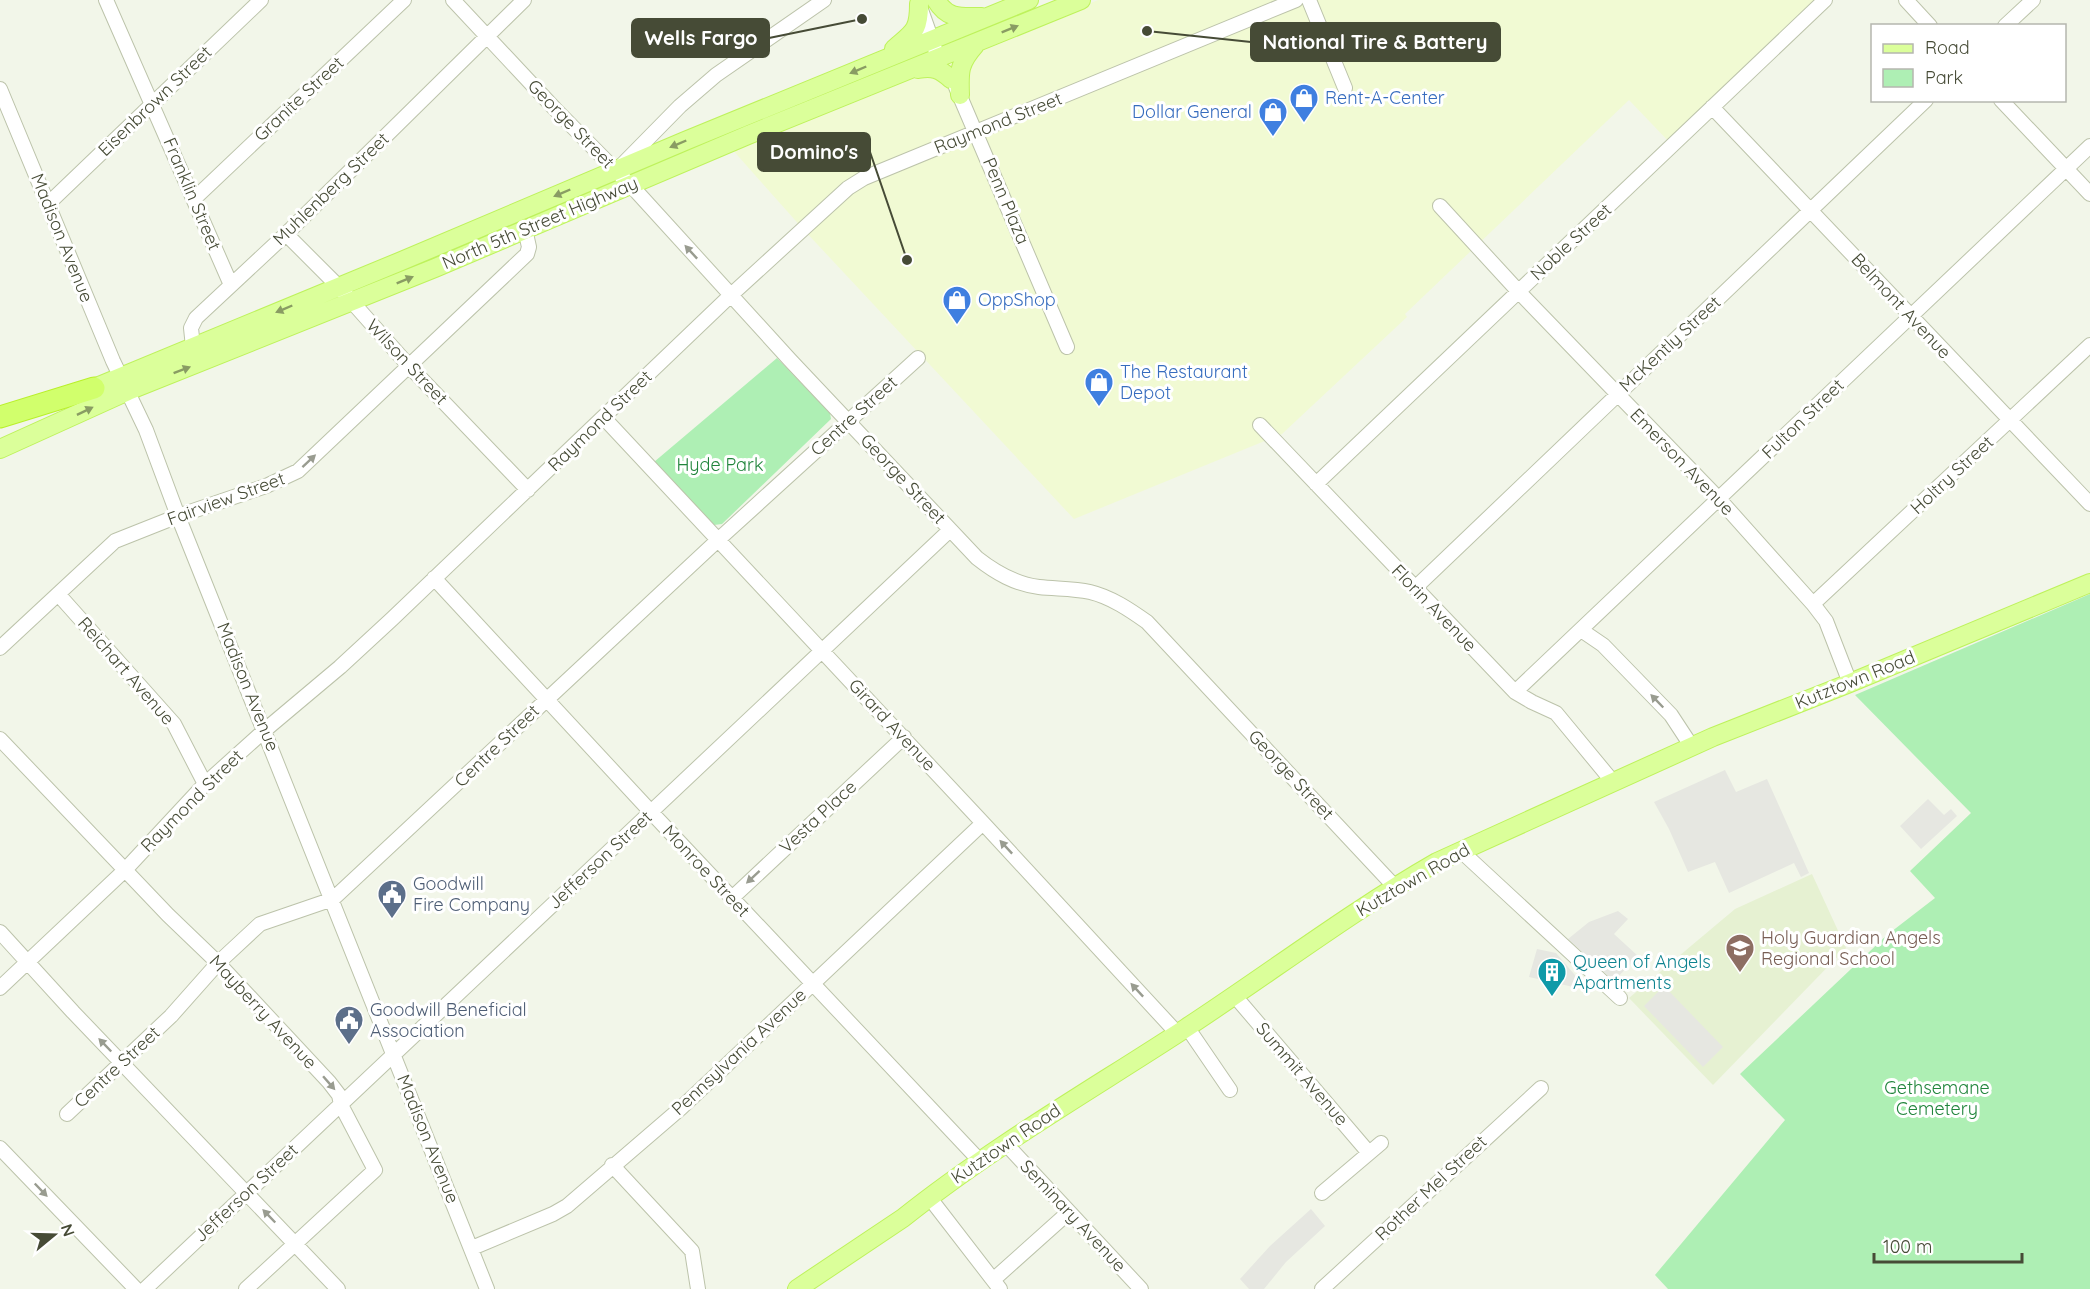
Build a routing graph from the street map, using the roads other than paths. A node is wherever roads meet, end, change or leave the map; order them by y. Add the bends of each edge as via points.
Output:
1 (106, 0) edge
2 (261, 0) edge
3 (404, 0) edge
4 (453, 0) edge
5 (524, 0) edge
6 (824, 0) edge
7 (1029, 0) edge
8 (1082, 0) edge
9 (1296, 0) edge
10 (1309, 0) edge
11 (1825, 0) edge
12 (1906, 0) edge
13 (2032, 0) edge
14 (927, 1) edge
15 (990, 17) junction
16 (1928, 24) edge
17 (2007, 24) edge
18 (487, 36) junction
19 (941, 37) junction
20 (977, 43) junction
21 (947, 55) junction
22 (882, 60) junction
23 (907, 71) junction
24 (956, 87) junction
25 (1345, 88) dead end
26 (0, 89) edge
27 (1924, 102) edge
28 (2003, 102) edge
29 (153, 103) junction
30 (1712, 107) junction
31 (977, 133) junction
32 (2090, 146) edge
33 (2066, 169) junction
34 (616, 170) junction
35 (630, 184) junction
36 (2090, 194) edge
37 (194, 199) junction
38 (49, 203) junction
39 (1440, 206) dead end
40 (1812, 212) junction
41 (525, 229) junction
42 (286, 234) junction
43 (231, 285) junction
44 (338, 286) junction
45 (1519, 292) junction
46 (731, 296) junction
47 (351, 301) junction
48 (1911, 317) junction
49 (2090, 345) edge
50 (193, 347) junction
51 (1067, 347) dead end
52 (918, 358) dead end
53 (409, 366) junction
54 (124, 384) junction
55 (93, 388) junction
56 (1617, 394) junction
57 (0, 417) edge
58 (604, 418) junction
59 (2009, 420) junction
60 (849, 422) junction
61 (1260, 425) dead end
62 (0, 426) edge
63 (0, 449) edge
64 (1316, 484) junction
65 (528, 490) junction
66 (1719, 499) junction
67 (2090, 504) edge
68 (178, 516) junction
69 (951, 530) junction
70 (719, 539) junction
71 (434, 578) junction
72 (2090, 583) edge
73 (1415, 588) junction
74 (58, 594) junction
75 (1813, 604) junction
76 (1581, 630) junction
77 (0, 648) edge
78 (822, 650) junction
79 (1850, 683) junction
80 (1515, 692) junction
81 (547, 699) junction
82 (265, 730) junction
83 (904, 737) junction
84 (3, 742) edge
85 (1692, 747) junction
86 (1613, 782) junction
87 (205, 784) junction
88 (651, 812) junction
89 (983, 823) junction
90 (1461, 851) junction
91 (125, 870) junction
92 (1395, 887) junction
93 (732, 898) junction
94 (333, 899) junction
95 (0, 932) edge
96 (28, 962) junction
97 (218, 963) junction
98 (813, 983) junction
99 (0, 988) edge
100 (1234, 995) junction
101 (1620, 998) dead end
102 (1182, 1030) junction
103 (395, 1055) junction
104 (122, 1063) junction
105 (1540, 1088) dead end
106 (1230, 1090) dead end
107 (341, 1105) junction
108 (67, 1114) dead end
109 (1005, 1143) junction
110 (1381, 1143) dead end
111 (0, 1148) edge
112 (1369, 1153) junction
113 (980, 1161) junction
114 (612, 1165) junction
115 (247, 1193) junction
116 (1322, 1193) dead end
117 (929, 1197) junction
118 (1069, 1212) junction
119 (296, 1244) junction
120 (472, 1248) junction
121 (996, 1285) edge
122 (136, 1289) edge
123 (145, 1289) edge
124 (246, 1289) edge
125 (338, 1289) edge
126 (488, 1289) edge
127 (698, 1289) edge
128 (797, 1289) edge
129 (1141, 1289) edge
130 (1322, 1289) edge

1 - 29 street, Franklin Street
2 - 29 street, Eisenbrown Street
3 - 37 street, Granite Street
4 - 18 street, George Street
5 - 18 street, Muhlenberg Street
6 - 34 street via 716,75
7 - 15 main road, North 5th Street Highway
20 -> 8 main road, North 5th Street Highway
9 - 31 street, Raymond Street
10 - 25 street
11 - 30 street, Noble Street
12 - 16 street
13 - 17 street
14 - 15 main road via 953,16
14 - 19 street, Penn Plaza
14 - 22 main road via 912,34
15 - 19 main road, North 5th Street Highway
18 - 34 street, George Street
18 - 42 street, Muhlenberg Street
19 - 21 street, Penn Plaza
19 - 22 main road, North 5th Street Highway
20 - 21 main road, North 5th Street Highway
20 - 24 main road via 961,64
21 - 23 main road, North 5th Street Highway
21 - 24 street, Penn Plaza
22 -> 34 main road, North 5th Street Highway
23 - 24 main road via 935,68
23 - 35 main road, North 5th Street Highway
24 - 31 street, Penn Plaza
26 - 38 street, Madison Avenue
27 - 40 street, McKently Street
28 - 33 street
29 - 37 street, Franklin Street
29 - 38 street, Eisenbrown Street
30 - 40 street, Belmont Avenue
30 - 45 street, Noble Street
31 - 46 street, Raymond Street via 857,182
31 - 51 street, Penn Plaza
32 - 33 street, Fulton Street
33 - 36 street
33 - 48 street, Fulton Street
34 - 35 street, George Street
34 -> 44 main road, North 5th Street Highway
35 - 41 main road, North 5th Street Highway
46 -> 35 street, George Street
37 - 43 street, Franklin Street
38 - 54 street, Madison Avenue
39 - 45 street, Emerson Avenue
40 - 48 street, Belmont Avenue
40 - 56 street, McKently Street
47 -> 41 main road, North 5th Street Highway
41 - 53 street, Fairview Street via 527,254
42 - 43 street, Muhlenberg Street
42 - 44 street, Wilson Street
43 - 50 street, Muhlenberg Street via 193,322
44 - 47 street, Wilson Street
44 -> 50 main road, North 5th Street Highway
45 - 56 street, Emerson Avenue
45 - 64 street, Noble Street
46 - 58 street, Raymond Street
46 - 60 street, George Street
47 - 53 street, Wilson Street
54 -> 47 main road, North 5th Street Highway via 299,324
48 - 59 street, Belmont Avenue
48 - 66 street, Fulton Street
49 - 59 street, Holtry Street
50 - 54 main road, North 5th Street Highway
52 - 60 street, Centre Street
53 - 65 street, Wilson Street
68 -> 53 street, Fairview Street via 292,475
54 - 55 main road, North 5th Street Highway
63 -> 54 main road, North 5th Street Highway
54 - 68 street, Madison Avenue
55 - 57 highway
55 - 62 main road, North 5th Street Highway
56 - 66 street, Emerson Avenue
56 - 73 street, McKently Street
58 - 65 street, Raymond Street
58 - 70 street, Girard Avenue
59 - 67 street, Belmont Avenue
59 - 75 street, Holtry Street
60 - 69 street, George Street
60 - 70 street, Centre Street
61 - 64 street, Florin Avenue
64 - 73 street, Florin Avenue
65 - 71 street, Raymond Street
66 - 75 street, Emerson Avenue
66 - 76 street, Fulton Street
68 - 74 street, Fairview Street via 115,541
68 - 82 street, Madison Avenue
69 - 78 street, Jefferson Street
69 - 92 street, George Street via 977,558 1008,579 1090,592 1147,622
70 - 78 street, Girard Avenue
70 - 81 street, Centre Street
71 - 81 street, Monroe Street
71 - 82 street, Raymond Street via 340,667
72 - 79 main road, Kutztown Road
73 - 80 street, Florin Avenue
74 - 77 street, Fairview Street
74 - 87 street, Reichart Avenue via 174,724
75 - 79 street, Emerson Avenue via 1826,621
76 - 80 street, Fulton Street
85 -> 76 street via 1671,715 1604,645
78 - 83 street, Girard Avenue
78 - 88 street, Jefferson Street
79 - 85 main road, Kutztown Road
80 - 86 street, Florin Avenue via 1556,713
81 - 88 street, Monroe Street
81 - 94 street, Centre Street
82 - 87 street, Raymond Street
82 - 94 street, Madison Avenue
83 - 89 street, Girard Avenue
83 -> 93 street, Vesta Place
84 - 91 street, Mayberry Avenue
85 - 86 main road, Kutztown Road
86 - 90 main road, Kutztown Road
87 - 91 street, Raymond Street
88 - 93 street, Monroe Street
88 - 103 street, Jefferson Street
89 - 98 street, Pennsylvania Avenue
102 -> 89 street, Girard Avenue
90 - 92 main road, Kutztown Road
90 - 101 street
91 - 96 street, Raymond Street
91 - 97 street, Mayberry Avenue
92 - 100 main road, Kutztown Road
93 - 98 street, Monroe Street
94 - 97 street, Centre Street via 260,924
94 - 103 street, Madison Avenue
95 - 96 street
96 - 99 street, Raymond Street
104 -> 96 street
97 - 104 street, Centre Street
97 -> 107 street, Mayberry Avenue via 328,1082 339,1095
98 - 113 street, Monroe Street
98 - 114 street, Pennsylvania Avenue via 681,1108
100 - 102 main road, Kutztown Road
100 - 112 street, Summit Avenue
102 - 106 street, Girard Avenue
102 - 109 main road, Kutztown Road
103 - 107 street, Jefferson Street
103 - 120 street, Madison Avenue
104 - 108 street, Centre Street
104 - 115 street
105 - 130 street, Rother Mel Street
107 - 115 street, Jefferson Street
107 - 119 street, Mayberry Avenue via 375,1170
109 - 113 main road, Kutztown Road
109 - 118 street, Seminary Avenue
110 - 112 street
111 -> 122 street
112 - 116 street
113 - 117 main road, Kutztown Road
114 - 120 street, Pennsylvania Avenue via 567,1206
114 - 127 street via 692,1251
119 -> 115 street
115 - 123 street, Jefferson Street
117 - 121 street
117 - 128 main road, Kutztown Road
118 - 121 street
118 - 129 street, Seminary Avenue
119 - 124 street, Mayberry Avenue
119 - 125 street
120 - 126 street, Madison Avenue

